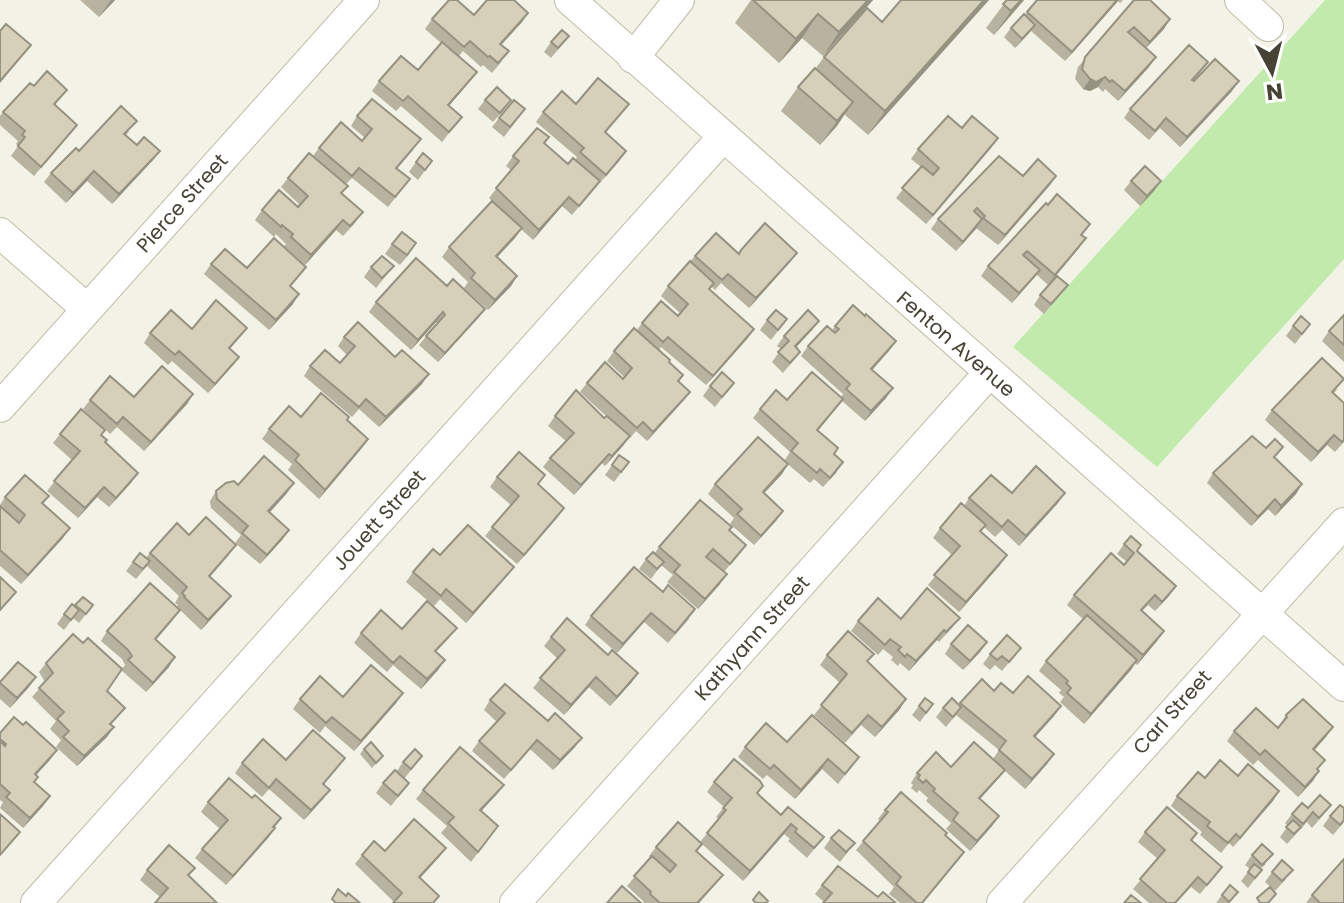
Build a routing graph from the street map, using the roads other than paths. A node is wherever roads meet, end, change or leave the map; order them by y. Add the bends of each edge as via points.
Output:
1 (364, 0) edge
2 (570, 0) edge
3 (679, 0) edge
4 (1240, 0) edge
5 (1268, 26) dead end
6 (633, 58) junction
7 (722, 138) junction
8 (0, 233) edge
9 (87, 309) junction
10 (989, 373) junction
11 (0, 407) edge
12 (1344, 523) edge
13 (1261, 613) junction
14 (1344, 686) edge
15 (36, 903) edge
16 (515, 903) edge
17 (1002, 903) edge

1 - 9 street, Pierce Street
2 - 6 street, Fenton Avenue
3 - 6 street
4 - 5 street
6 - 7 street, Fenton Avenue
7 - 10 street, Fenton Avenue
7 - 15 street, Jouett Street
8 - 9 street
9 - 11 street, Pierce Street
10 - 13 street, Fenton Avenue
10 - 16 street, Kathyann Street
12 - 13 street, Carl Street
13 - 14 street, Fenton Avenue
13 - 17 street, Carl Street

